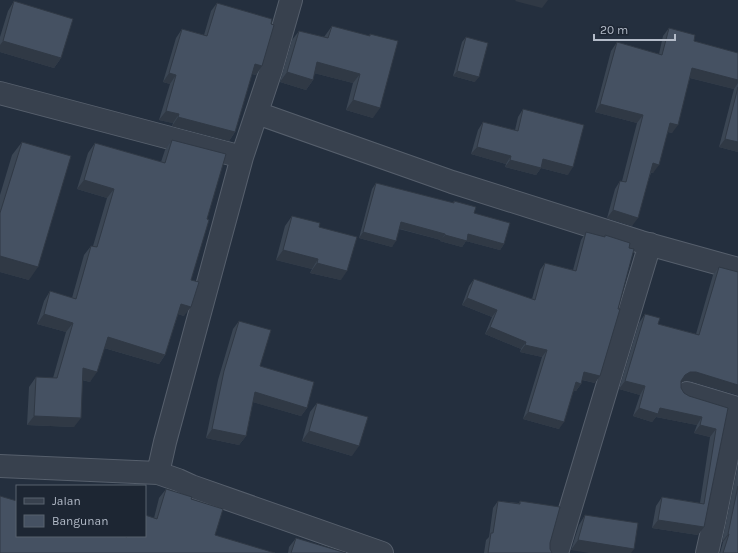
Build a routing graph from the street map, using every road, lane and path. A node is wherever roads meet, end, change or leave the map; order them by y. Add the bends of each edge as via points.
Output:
1 (290, 1) edge
2 (0, 93) edge
3 (257, 112) junction
4 (242, 156) junction
5 (650, 244) junction
6 (738, 269) edge
7 (687, 393) edge
8 (737, 408) edge
9 (0, 466) edge
10 (158, 474) junction
11 (382, 553) edge
12 (557, 553) edge
13 (707, 553) edge

1 - 3 street
2 - 4 street
3 - 4 street
3 - 5 street via 452,182
4 - 10 street
5 - 6 street
5 - 12 street
7 - 8 street
8 - 13 street
9 - 10 street
10 - 11 street

